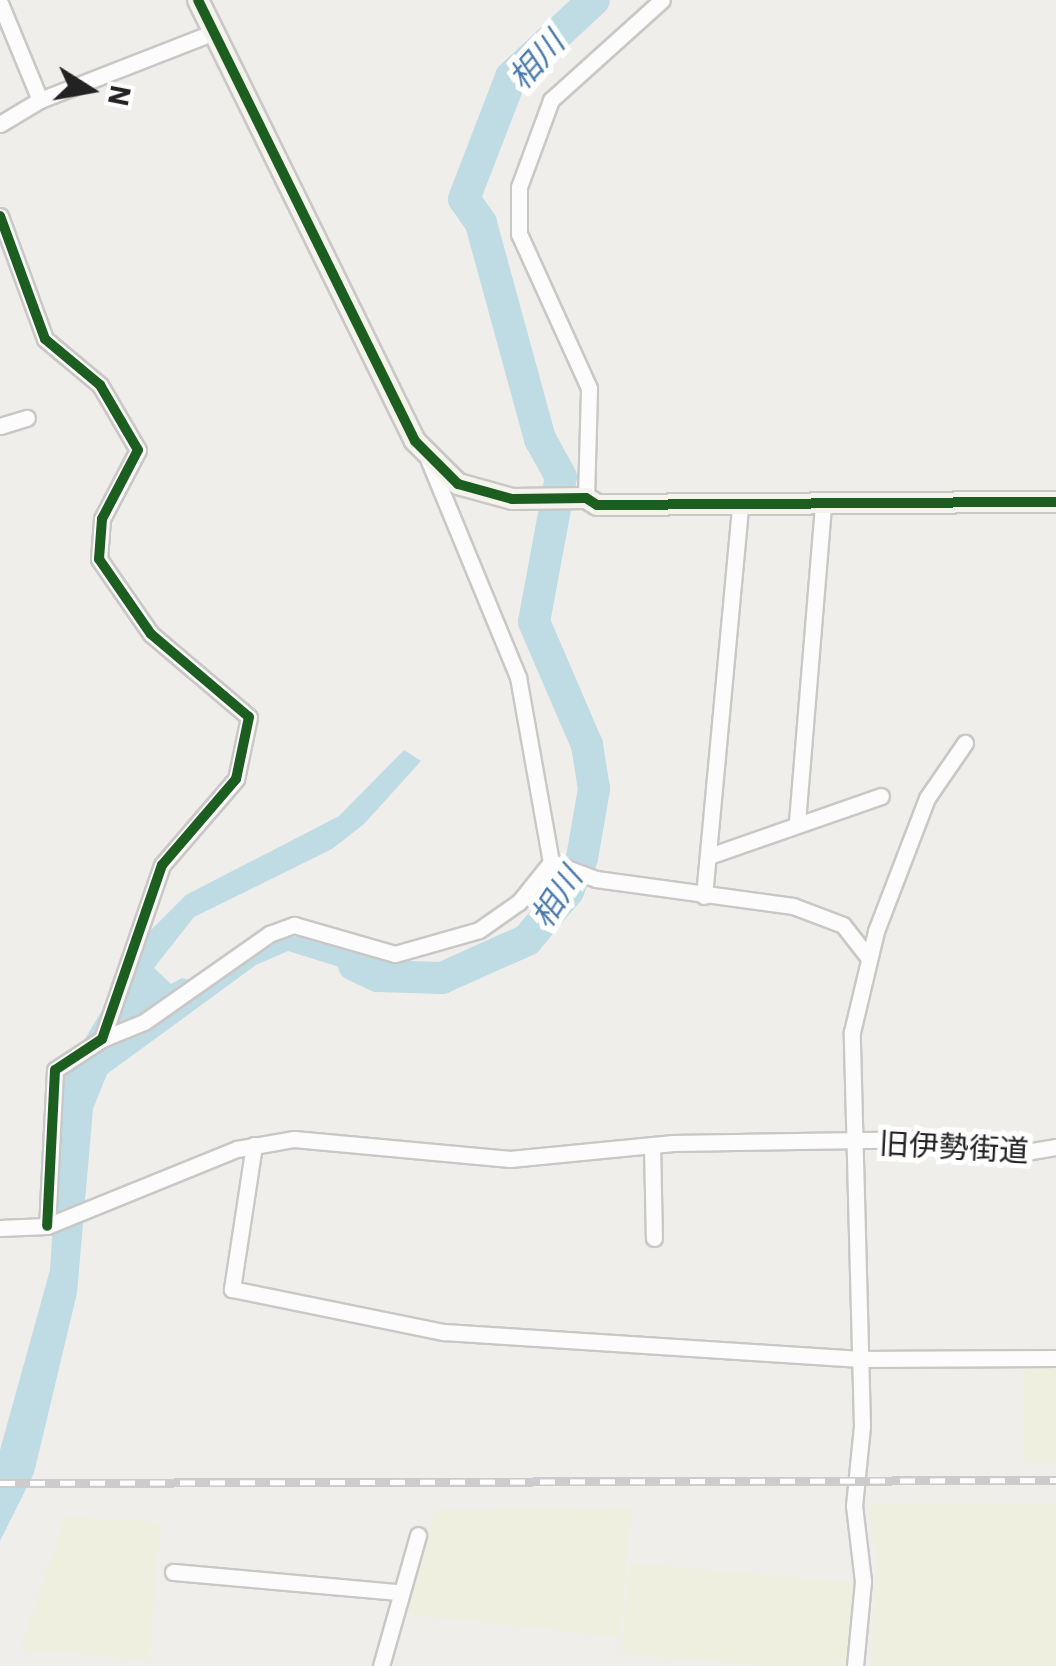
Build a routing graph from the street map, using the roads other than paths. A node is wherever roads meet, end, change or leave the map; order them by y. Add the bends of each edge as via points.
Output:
1 (198, 0) edge
2 (662, 0) edge
3 (0, 3) edge
4 (214, 32) junction
5 (40, 100) junction
6 (0, 124) edge
7 (0, 216) edge
8 (27, 418) dead end
9 (0, 426) edge
10 (428, 459) junction
11 (582, 498) junction
12 (1055, 504) edge
13 (740, 505) junction
14 (822, 507) junction
15 (965, 743) dead end
16 (881, 796) dead end
17 (797, 822) junction
18 (710, 856) junction
19 (551, 862) junction
20 (704, 896) junction
21 (868, 957) junction
22 (102, 1039) junction
23 (851, 1143) junction
24 (254, 1145) junction
25 (652, 1146) junction
26 (1056, 1147) edge
27 (47, 1226) junction
28 (0, 1228) edge
29 (654, 1238) dead end
30 (1056, 1358) edge
31 (856, 1359) junction
32 (418, 1536) dead end
33 (173, 1572) dead end
34 (398, 1592) junction
35 (380, 1666) edge
36 (854, 1666) edge

1 - 4 street
2 - 11 street via 550,100 518,187 519,234 589,388
3 - 5 street
4 - 5 street
4 - 10 street
5 - 6 street
7 - 22 street via 45,339 109,395 138,450 102,519 99,558 151,634 250,717 236,778 162,864
8 - 9 street
10 - 11 street via 474,492
10 - 19 street via 514,664
11 - 13 street via 597,505
12 - 14 street
13 - 14 street
13 - 18 street
14 - 17 street
15 - 21 street via 927,798
16 - 17 street
17 - 18 street
18 - 20 street
19 - 20 street via 596,879
19 - 22 street via 519,902 479,930 395,954 294,926 115,1039
20 - 21 street via 793,906 827,918
21 - 23 street via 852,1032
22 - 27 street via 55,1070
23 - 25 street, 旧伊勢街道
23 - 26 street, 旧伊勢街道 via 919,1140 1014,1154
23 - 31 street
24 - 25 street, 旧伊勢街道 via 294,1139 510,1159
24 - 27 street, 旧伊勢街道
24 - 31 street via 232,1289 444,1332
25 - 29 street
27 - 28 street
30 - 31 street
31 - 36 street via 862,1426 854,1506 863,1581
32 - 34 street
33 - 34 street
34 - 35 street

